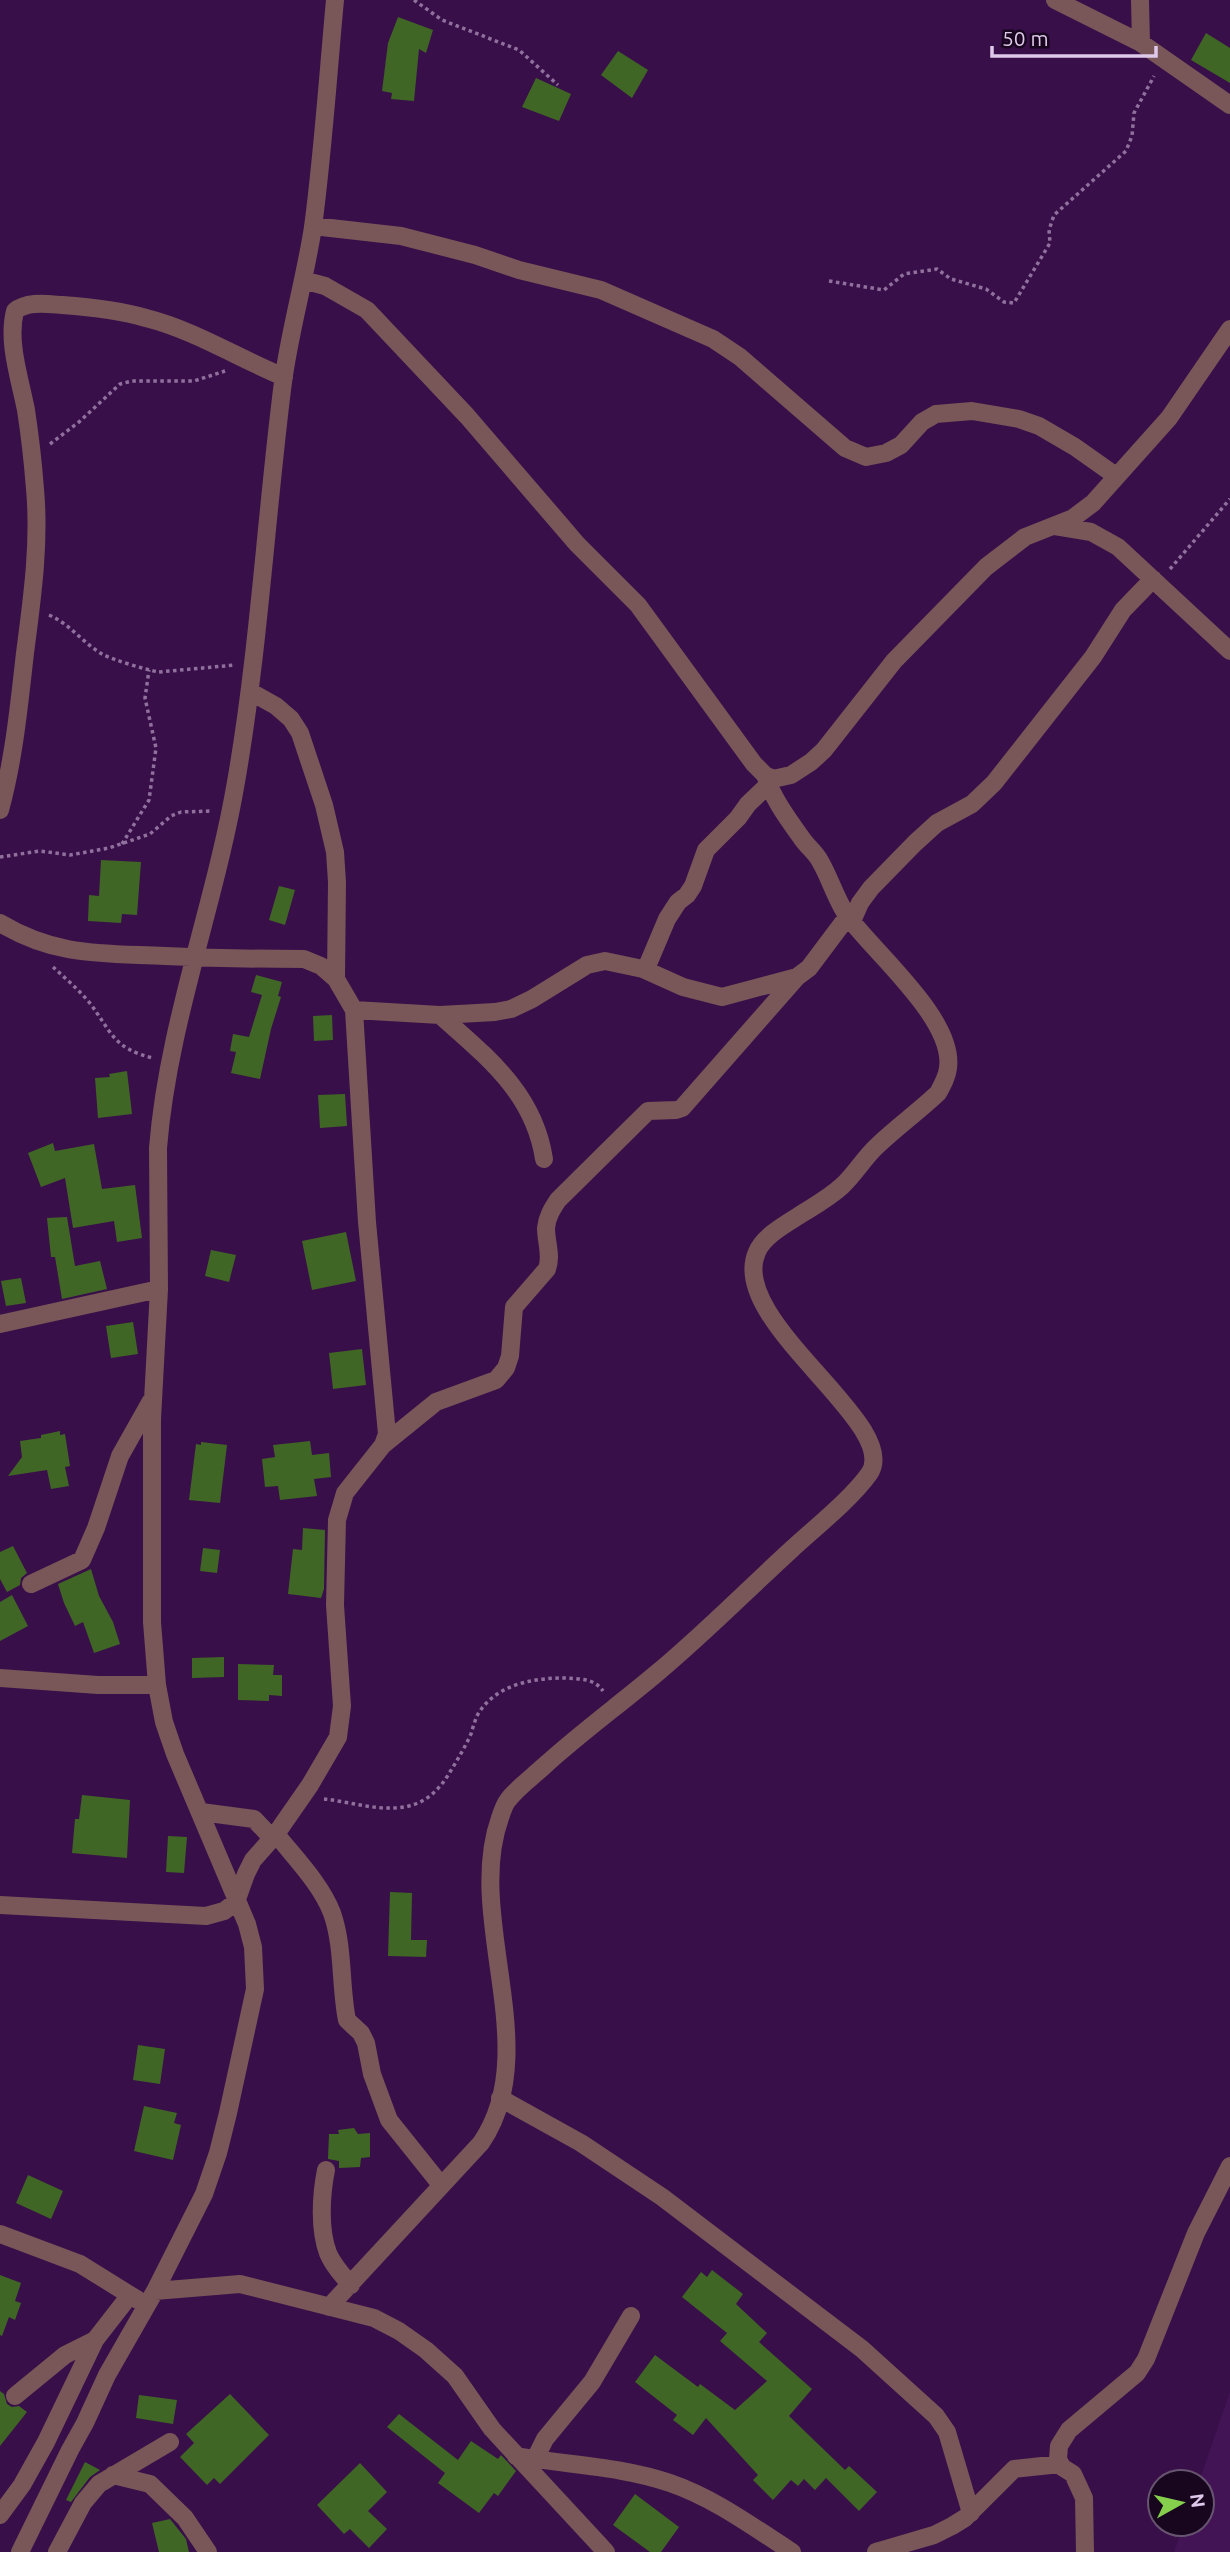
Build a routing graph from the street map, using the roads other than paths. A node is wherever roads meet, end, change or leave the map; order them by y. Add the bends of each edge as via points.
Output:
1 (335, 0) edge
2 (1055, 0) edge
3 (1140, 0) edge
4 (1141, 43) junction
5 (1230, 105) edge
6 (313, 226) junction
7 (303, 280) junction
8 (0, 303) edge
9 (20, 307) junction
10 (1230, 329) edge
11 (284, 377) junction
12 (1116, 476) junction
13 (1052, 526) junction
14 (1155, 581) junction
15 (1230, 651) edge
16 (251, 692) junction
17 (766, 780) junction
18 (0, 810) edge
19 (850, 918) junction
20 (0, 923) edge
21 (195, 957) junction
22 (643, 969) junction
23 (797, 977) junction
24 (336, 979) junction
25 (354, 1010) junction
26 (440, 1015) junction
27 (544, 1159) dead end
28 (159, 1289) junction
29 (0, 1324) edge
30 (153, 1398) junction
31 (383, 1445) junction
32 (31, 1584) dead end
33 (0, 1678) edge
34 (157, 1685) junction
35 (201, 1812) junction
36 (274, 1836) junction
37 (236, 1902) junction
38 (0, 1905) edge
39 (500, 2098) junction
40 (1230, 2166) edge
41 (326, 2170) dead end
42 (441, 2185) junction
43 (0, 2234) edge
44 (351, 2285) junction
45 (130, 2295) junction
46 (151, 2299) junction
47 (329, 2307) junction
48 (631, 2316) dead end
49 (95, 2340) junction
50 (15, 2396) dead end
51 (170, 2442) dead end
52 (516, 2456) junction
53 (535, 2459) junction
54 (1060, 2464) junction
55 (113, 2475) junction
56 (971, 2513) junction
57 (0, 2515) edge
58 (761, 2532) junction
59 (23, 2551) edge
60 (57, 2552) edge
61 (208, 2552) edge
62 (606, 2552) edge
63 (768, 2552) edge
64 (792, 2552) edge
65 (876, 2552) edge
66 (1085, 2552) edge

1 - 6 street
2 - 4 street
3 - 4 street
4 - 5 street
6 - 7 street
6 - 12 street via 401,236 601,290 713,339 845,447 866,457 901,445 936,414 972,411 1047,429
7 - 11 street
7 - 17 street via 325,286 367,310 467,416 578,544 638,605
8 - 9 street
9 - 11 street via 90,307 147,318
9 - 18 street via 12,321 37,509 32,610
10 - 12 street via 1169,418
11 - 16 street
12 - 13 street via 1085,510
13 - 14 street via 1100,537
13 - 17 street via 1015,544 944,608 811,762 791,775
14 - 15 street
14 - 19 street via 1124,610 994,783 915,843 871,888
16 - 21 street via 231,812
16 - 24 street via 291,719 324,805 335,852
17 - 19 street via 820,860
17 - 22 street via 706,850 690,891 675,907
19 - 23 street
19 - 39 street via 932,1016 947,1051 946,1079 939,1093 869,1154 841,1187 768,1237 757,1249 754,1281 760,1300 866,1432 875,1456 871,1471 659,1672 574,1739 507,1801 489,1873 505,2039
20 - 21 street via 44,945 88,954
21 - 24 street via 304,959
21 - 28 street via 183,1000 158,1147
22 - 23 street via 683,987 722,997
22 - 26 street via 598,961 511,1009
23 - 31 street via 682,1108 648,1111 558,1200 546,1226 547,1269 514,1307 509,1356 496,1380 436,1402
24 - 25 street
25 - 26 street
25 - 31 street via 387,1434
26 - 27 street via 526,1104
28 - 29 street
28 - 30 street
30 - 32 street via 120,1456 82,1560
30 - 34 street via 152,1622
31 - 36 street via 352,1481 339,1511 335,1605 340,1730
33 - 34 street
34 - 35 street via 175,1754
35 - 36 street via 254,1819
35 - 37 street
36 - 37 street via 253,1860
36 - 42 street via 332,1913 347,2020 366,2043 389,2120
37 - 38 street via 206,1916
37 - 46 street via 247,1924 256,1970 251,2016 204,2194
39 - 42 street via 481,2143
39 - 56 street via 581,2143 662,2197 862,2349 936,2416 947,2432
40 - 54 street via 1196,2233 1146,2359 1138,2373 1069,2430 1059,2446
41 - 44 street via 323,2223 328,2251
42 - 44 street
43 - 45 street via 79,2264
44 - 47 street
45 - 46 street
45 - 49 street
46 - 47 street via 185,2287 240,2284
46 - 59 street via 107,2375
47 - 52 street via 374,2318 426,2350 455,2376
48 - 53 street via 592,2382
49 - 50 street via 65,2356
49 - 57 street via 46,2442
51 - 55 street
52 - 53 street
52 - 62 street
53 - 58 street via 670,2483
54 - 56 street via 1014,2469
54 - 66 street via 1073,2474 1084,2498
55 - 60 street via 83,2503
55 - 61 street via 150,2484 185,2518
56 - 65 street via 934,2535
58 - 63 street
58 - 64 street

